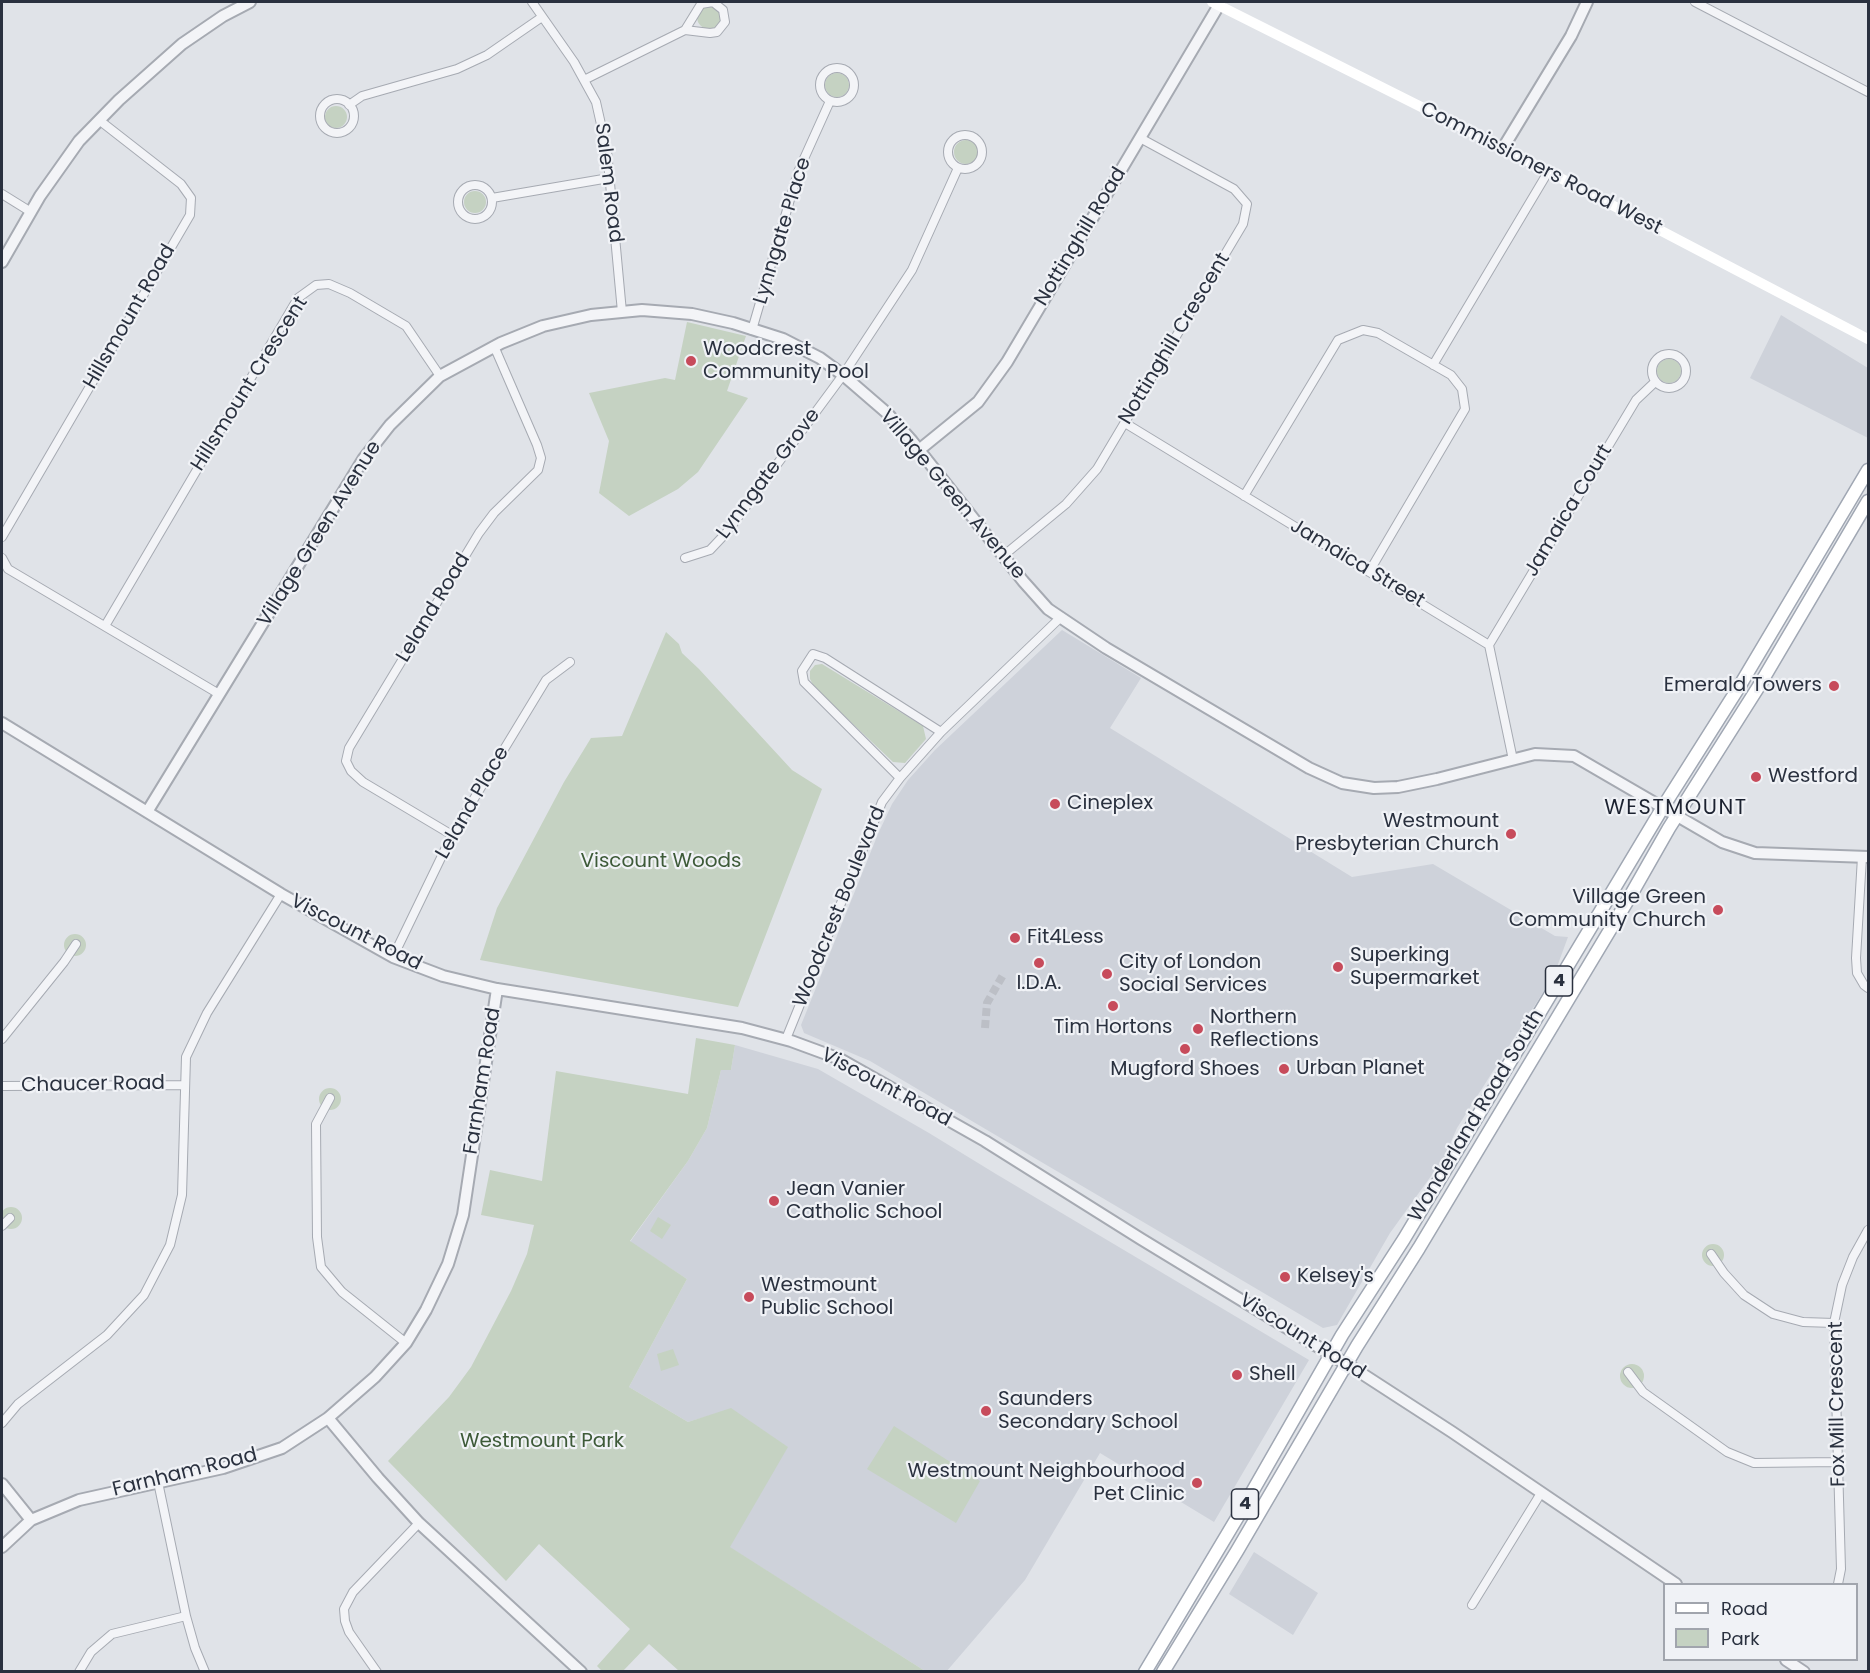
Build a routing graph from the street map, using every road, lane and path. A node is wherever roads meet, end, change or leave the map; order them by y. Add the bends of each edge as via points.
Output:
1 (250, 2) edge
2 (532, 2) edge
3 (1587, 2) edge
4 (1695, 2) edge
5 (1216, 3) edge
6 (542, 17) junction
7 (685, 30) junction
8 (584, 80) junction
9 (1869, 92) edge
10 (830, 101) junction
11 (350, 105) junction
12 (99, 120) junction
13 (1140, 138) junction
14 (1503, 148) junction
15 (958, 168) junction
16 (1548, 172) junction
17 (609, 178) junction
18 (2, 194) edge
19 (492, 198) junction
20 (31, 212) junction
21 (2, 262) edge
22 (622, 312) junction
23 (752, 330) junction
24 (1869, 339) edge
25 (494, 346) junction
26 (1433, 365) junction
27 (843, 375) junction
28 (440, 376) junction
29 (1655, 382) junction
30 (1125, 423) junction
31 (919, 450) junction
32 (1869, 470) edge
33 (1244, 496) junction
34 (1869, 501) edge
35 (2, 537) edge
36 (1003, 556) junction
37 (2, 558) edge
38 (685, 558) dead end
39 (1369, 572) junction
40 (1060, 617) junction
41 (105, 626) junction
42 (1489, 645) junction
43 (570, 662) dead end
44 (219, 694) junction
45 (2, 723) edge
46 (941, 732) junction
47 (1513, 760) junction
48 (900, 778) junction
49 (1663, 807) junction
50 (147, 812) junction
51 (1677, 816) junction
52 (452, 835) junction
53 (1865, 857) edge
54 (281, 894) junction
55 (76, 944) dead end
56 (393, 957) junction
57 (1869, 988) edge
58 (497, 989) junction
59 (2, 1039) edge
60 (786, 1039) junction
61 (185, 1084) junction
62 (2, 1086) edge
63 (330, 1098) dead end
64 (10, 1218) dead end
65 (2, 1226) edge
66 (1869, 1230) edge
67 (1711, 1254) dead end
68 (1834, 1323) junction
69 (406, 1343) junction
70 (1330, 1355) junction
71 (1346, 1364) junction
72 (1629, 1372) dead end
73 (328, 1418) junction
74 (2, 1423) edge
75 (1838, 1462) junction
76 (158, 1482) junction
77 (2, 1484) edge
78 (1541, 1493) junction
79 (31, 1520) junction
80 (419, 1523) junction
81 (2, 1547) edge
82 (1675, 1583) edge
83 (1838, 1583) edge
84 (1472, 1605) dead end
85 (186, 1616) junction
86 (80, 1671) edge
87 (205, 1671) edge
88 (377, 1671) edge
89 (581, 1671) edge
90 (1145, 1671) edge
91 (1163, 1671) edge

1 - 12 street via 182,44
2 - 6 street, Salem Road
3 - 14 street via 1571,36
4 - 9 street
5 - 13 street, Nottinghill Road
5 - 14 main road, Commissioners Road West
6 - 8 street, Salem Road
6 - 11 street via 477,60 362,96
7 - 7 street via 701,4 713,2 723,10 725,22 717,32
7 - 8 street
8 - 17 street, Salem Road via 596,102
10 - 10 street via 842,102 851,96 854,85 846,70 836,68 822,77 822,93
10 - 23 street, Lynngate Place via 798,172
11 - 11 street via 340,99 329,100 320,114 321,124 330,132 341,133 351,126 354,115
12 - 20 street via 79,141
12 - 35 street, Hillsmount Road via 181,184 191,198 190,215
13 - 30 street, Nottinghill Crescent via 1234,189 1247,204 1243,225
13 - 31 street, Nottinghill Road via 1007,362 978,402
14 - 16 main road, Commissioners Road West
15 - 15 street via 968,169 980,161 982,147 972,137 958,137 949,147 951,161
15 - 27 street, Lynngate Grove via 912,270
16 - 24 main road, Commissioners Road West
16 - 26 street
17 - 19 street
17 - 22 street, Salem Road
18 - 20 street
19 - 19 street via 486,189 472,185 460,194 460,209 471,218 481,218 489,212
20 - 21 street
22 - 23 street, Village Green Avenue via 692,314
22 - 25 street, Village Green Avenue via 543,326
23 - 27 street, Village Green Avenue via 783,339
25 - 28 street, Village Green Avenue
25 - 52 street, Leland Road via 537,445 541,458 538,470 479,533 349,748 346,761 363,782
26 - 33 street via 1378,333 1363,330 1338,340
26 - 39 street via 1451,375 1462,389 1465,409
27 - 31 street, Village Green Avenue via 887,413
27 - 38 street, Lynngate Grove via 727,532 710,550
28 - 41 street, Hillsmount Crescent via 406,326 350,293 329,284 316,285 298,298
28 - 44 street, Village Green Avenue via 390,425 364,458
29 - 29 street via 1668,388 1681,384 1686,371 1680,358 1666,354 1657,359 1652,368
29 - 42 street, Jamaica Court via 1636,400
30 - 33 street, Jamaica Street
30 - 36 street, Nottinghill Crescent via 1097,469 1066,504
31 - 36 street, Village Green Avenue
32 - 49 main road, Wonderland Road South / 4
33 - 39 street, Jamaica Street
34 - 51 main road, Wonderland Road South / 4
36 - 40 street, Village Green Avenue via 1048,609
37 - 41 street via 8,569
39 - 42 street, Jamaica Street
40 - 46 street, Woodcrest Boulevard
40 - 47 street, Village Green Avenue via 1308,768 1342,783 1398,787
41 - 44 street
42 - 47 street
43 - 52 street, Leland Place via 546,680
44 - 50 street, Village Green Avenue
45 - 50 street, Viscount Road
46 - 48 street, Woodcrest Boulevard
46 - 48 street via 813,654 802,671 804,682
47 - 49 street, Village Green Avenue via 1534,754 1574,756
48 - 60 street, Woodcrest Boulevard via 882,802
49 - 51 street, Village Green Avenue
49 - 70 main road, Wonderland Road South / 4 via 1404,1239
50 - 54 street, Viscount Road
51 - 53 street, Village Green Avenue via 1722,842 1755,854
51 - 71 main road, Wonderland Road South / 4
52 - 56 street, Leland Place
53 - 57 street via 1856,958 1857,973
54 - 56 street, Viscount Road
54 - 61 street via 207,1013 186,1057
55 - 59 street
56 - 58 street, Viscount Road via 443,976
58 - 60 street, Viscount Road via 742,1028
58 - 69 street, Farnham Road via 463,1215 448,1264
60 - 70 street, Viscount Road via 840,1059 985,1141
61 - 62 street, Chaucer Road
61 - 74 street via 182,1195 170,1245 144,1295 107,1335 18,1404
63 - 69 street via 316,1124 321,1267 342,1292
64 - 65 street
66 - 68 street, Fox Mill Crescent via 1842,1285
67 - 68 street via 1744,1294 1773,1314 1803,1322
68 - 75 street, Fox Mill Crescent
69 - 73 street, Farnham Road via 375,1377
70 - 71 street, Viscount Road
70 - 90 main road, Wonderland Road South / 4
71 - 78 street, Viscount Road
71 - 91 main road, Wonderland Road South / 4
72 - 75 street via 1643,1392 1727,1452 1754,1462
73 - 76 street, Farnham Road via 282,1448 223,1468
73 - 80 street
75 - 83 street, Fox Mill Crescent
76 - 79 street, Farnham Road via 79,1500
76 - 85 street
77 - 79 street
78 - 82 street, Viscount Road
78 - 84 street
79 - 81 street, Farnham Road
80 - 88 street via 353,1593 344,1609 349,1632
80 - 89 street
85 - 86 street via 112,1634 91,1652
85 - 87 street

